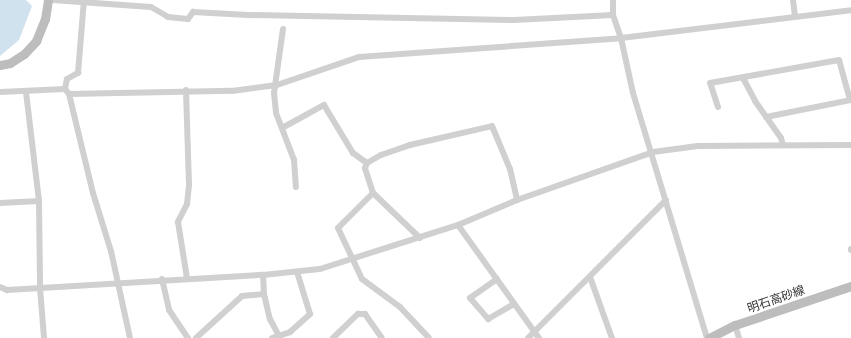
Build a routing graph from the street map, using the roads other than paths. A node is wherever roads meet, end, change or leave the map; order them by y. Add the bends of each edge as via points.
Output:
1 (48, 0) edge
2 (52, 0) edge
3 (613, 0) edge
4 (793, 0) edge
5 (84, 1) edge
6 (851, 10) edge
7 (613, 15) junction
8 (795, 16) junction
9 (283, 29) dead end
10 (621, 38) junction
11 (0, 65) edge
12 (743, 78) junction
13 (277, 85) junction
14 (186, 90) junction
15 (67, 91) junction
16 (0, 92) edge
17 (26, 92) junction
18 (850, 100) edge
19 (718, 107) dead end
20 (766, 117) junction
21 (282, 128) junction
22 (851, 144) edge
23 (783, 145) junction
24 (653, 152) junction
25 (368, 164) junction
26 (296, 187) dead end
27 (373, 193) junction
28 (517, 200) junction
29 (666, 200) junction
30 (39, 201) junction
31 (0, 203) edge
32 (458, 225) junction
33 (420, 238) junction
34 (354, 260) junction
35 (297, 272) junction
36 (263, 275) junction
37 (590, 277) junction
38 (187, 278) junction
39 (162, 280) junction
40 (497, 280) junction
41 (116, 283) junction
42 (851, 286) edge
43 (0, 287) edge
44 (40, 288) junction
45 (264, 294) junction
46 (514, 304) junction
47 (735, 325) junction
48 (534, 332) junction
49 (279, 337) edge
50 (44, 338) edge
51 (130, 338) edge
52 (188, 338) edge
53 (196, 338) edge
54 (272, 338) edge
55 (333, 338) edge
56 (381, 338) edge
57 (429, 338) edge
58 (528, 338) edge
59 (540, 338) edge
60 (612, 338) edge
61 (708, 338) edge
62 (739, 338) edge

1 - 11 main road via 45,19 36,41 24,54 10,63
2 - 5 street
3 - 7 street
4 - 8 street
5 - 7 street via 151,7 168,17 188,19 194,12 248,16 514,20
5 - 15 street via 78,73 67,79
6 - 8 street
7 - 10 street
8 - 10 street
9 - 13 street
10 - 13 street via 358,57
10 - 24 street via 633,93
12 - 18 street via 839,60
12 - 19 street via 710,83
12 - 20 street
13 - 14 street via 232,91
13 - 21 street via 274,93 276,113
14 - 15 street
14 - 38 street via 189,185 187,204 178,222
15 - 17 street
15 - 41 street via 93,194 111,251
16 - 17 street
17 - 30 street
18 - 20 street
20 - 23 street
21 - 25 street via 324,105 353,153
21 - 26 street via 294,160
22 - 23 street
23 - 24 street via 698,146
24 - 28 street
24 - 29 street
25 - 27 street via 365,168
25 - 28 street via 381,155 410,145 492,126 510,169
27 - 33 street
27 - 34 street via 338,228
28 - 32 street
29 - 37 street
29 - 61 street
30 - 31 street
30 - 44 street
32 - 33 street
32 - 40 street
33 - 34 street
34 - 35 street
34 - 57 street via 362,279 400,307
35 - 36 street
35 - 49 street via 310,314 290,332
36 - 38 street
36 - 45 street
37 - 48 street
37 - 60 street
38 - 39 street
39 - 41 street
39 - 52 street via 169,310
40 - 46 street
40 - 46 street via 470,298 488,319
41 - 44 street
41 - 51 street
42 - 47 main road, 明石高砂線
43 - 44 street via 7,290
44 - 50 street
45 - 49 street via 270,319
45 - 53 street via 242,296
46 - 48 street
47 - 61 main road, 明石高砂線
47 - 62 street
48 - 58 street
48 - 59 street
49 - 54 street
55 - 56 street via 358,314 365,314

